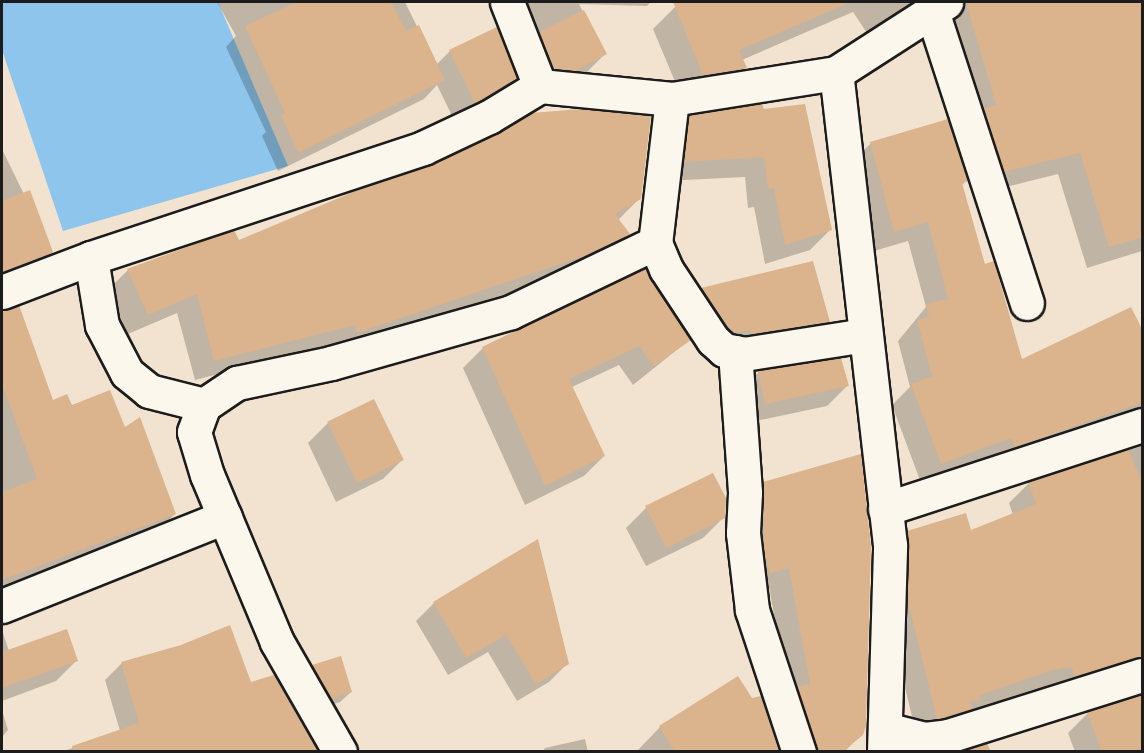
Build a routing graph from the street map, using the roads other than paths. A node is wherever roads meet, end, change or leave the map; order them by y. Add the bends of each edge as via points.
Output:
1 (507, 2) edge
2 (939, 6) edge
3 (836, 73) junction
4 (540, 86) junction
5 (672, 99) junction
6 (655, 243) junction
7 (91, 258) junction
8 (2, 292) edge
9 (1027, 303) dead end
10 (866, 335) junction
11 (735, 352) junction
12 (204, 405) junction
13 (1143, 425) edge
14 (885, 509) junction
15 (225, 518) junction
16 (2, 606) edge
17 (1143, 675) edge
18 (884, 746) edge
19 (340, 752) edge
20 (799, 752) edge

1 - 4 street
2 - 3 street
2 - 9 street
3 - 5 street
3 - 10 street
4 - 5 street
4 - 7 street via 489,117 423,148
5 - 6 street
6 - 11 street via 666,269 713,340 724,350
6 - 12 street via 511,312 331,363 237,382
7 - 8 street
7 - 12 street via 102,325 127,373 149,391
10 - 11 street
10 - 14 street
11 - 20 street via 745,493 743,533 752,610
12 - 15 street via 194,432
13 - 14 street
14 - 18 street via 890,545
15 - 16 street
15 - 19 street via 277,642
17 - 18 street via 948,736

